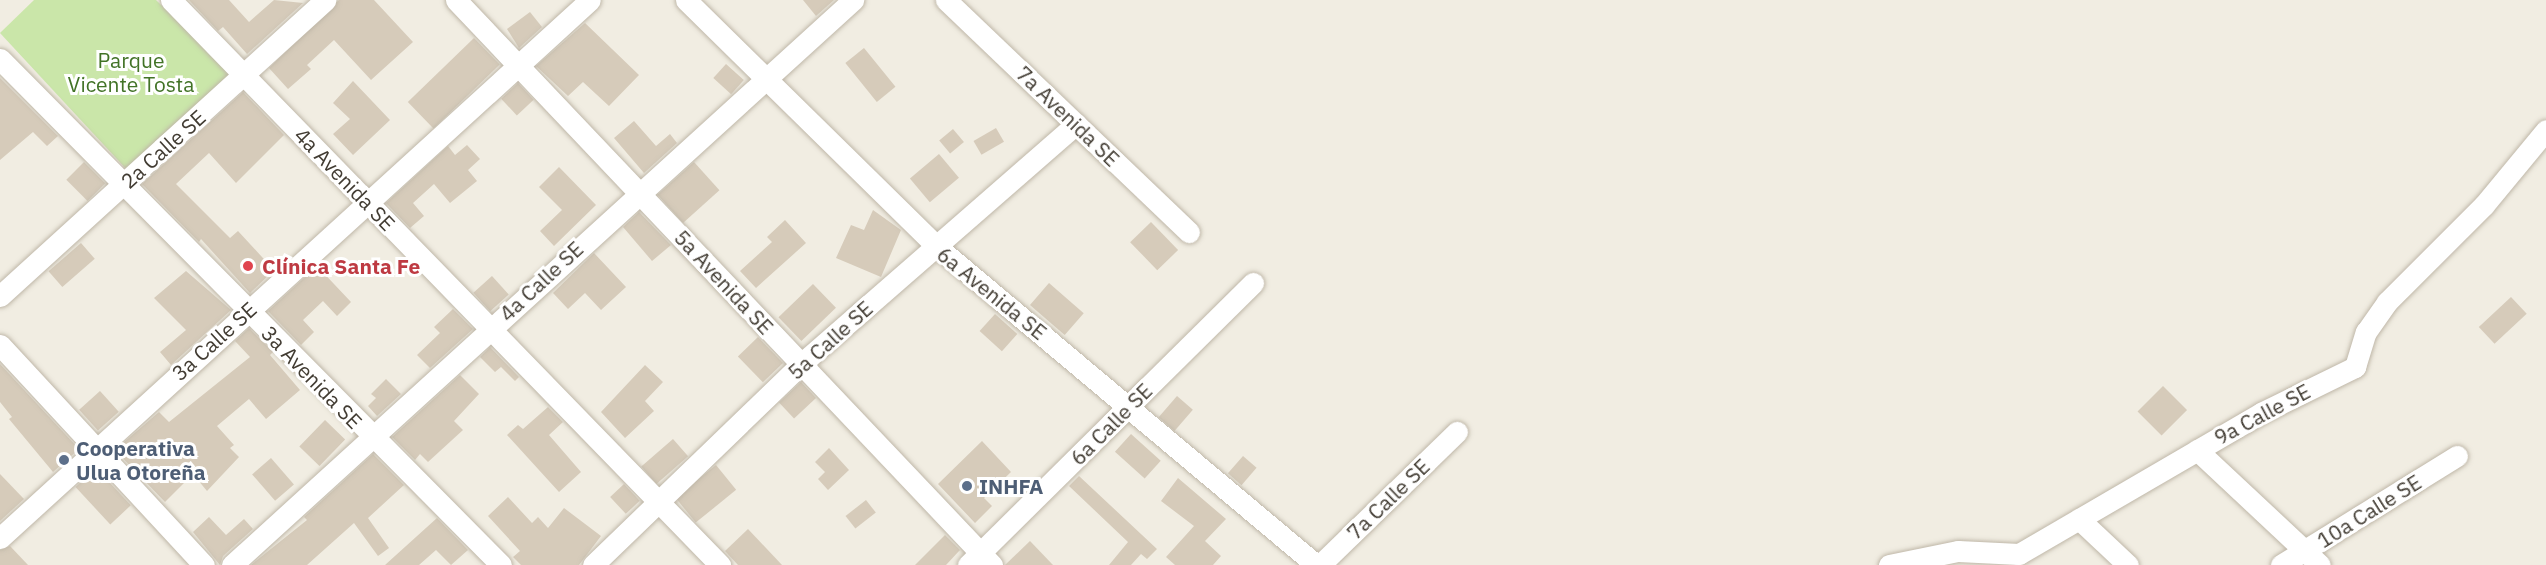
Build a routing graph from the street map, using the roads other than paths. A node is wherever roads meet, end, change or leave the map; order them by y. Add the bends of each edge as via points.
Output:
1 (171, 0) edge
2 (325, 0) edge
3 (456, 0) edge
4 (590, 0) edge
5 (686, 0) edge
6 (853, 0) edge
7 (946, 0) edge
8 (0, 59) edge
9 (518, 65) junction
10 (244, 75) junction
11 (767, 80) junction
12 (1076, 124) junction
13 (2546, 130) edge
14 (124, 185) junction
15 (638, 192) junction
16 (368, 202) junction
17 (1189, 232) dead end
18 (936, 246) junction
19 (1253, 283) dead end
20 (0, 296) edge
21 (248, 311) junction
22 (490, 328) junction
23 (0, 345) edge
24 (801, 364) junction
25 (1130, 405) junction
26 (1456, 432) dead end
27 (372, 438) junction
28 (96, 448) junction
29 (2197, 450) junction
30 (2457, 456) dead end
31 (660, 503) junction
32 (2079, 519) junction
33 (0, 538) edge
34 (2305, 550) junction
35 (980, 561) edge
36 (1932, 561) edge
37 (204, 565) edge
38 (232, 565) edge
39 (501, 565) edge
40 (593, 565) edge
41 (720, 565) edge
42 (1318, 565) edge
43 (1889, 565) edge
44 (2127, 565) edge
45 (2281, 565) edge
46 (2320, 565) edge

1 - 10 street, 4a Avenida SE
2 - 10 street, 2a Calle SE
3 - 9 street, 5a Avenida SE
4 - 9 street, 3a Calle SE
5 - 11 street, 6a Avenida SE
6 - 11 street, 4a Calle SE
7 - 12 street, 7a Avenida SE
8 - 14 street, 3a Avenida SE
9 - 15 street, 5a Avenida SE
9 - 16 street, 3a Calle SE
10 - 14 street, 2a Calle SE
10 - 16 street, 4a Avenida SE
11 - 15 street, 4a Calle SE
11 - 18 street, 6a Avenida SE
12 - 17 street, 7a Avenida SE
12 - 18 street, 5a Calle SE
13 - 29 street, 9a Calle SE via 2484,205 2387,302 2366,332 2355,367
14 - 20 street, 2a Calle SE
14 - 21 street, 3a Avenida SE
15 - 22 street, 4a Calle SE
15 - 24 street, 5a Avenida SE
16 - 21 street, 3a Calle SE
16 - 22 street, 4a Avenida SE
18 - 24 street, 5a Calle SE
18 - 25 street, 6a Avenida SE
19 - 25 street, 6a Calle SE
21 - 27 street, 3a Avenida SE
21 - 28 street, 3a Calle SE
22 - 27 street, 4a Calle SE
22 - 31 street, 4a Avenida SE
23 - 28 street
24 - 31 street, 5a Calle SE
24 - 35 street, 5a Avenida SE
25 - 35 street, 6a Calle SE
25 - 42 street, 6a Avenida SE
26 - 42 street, 7a Calle SE
27 - 38 street, 4a Calle SE
27 - 39 street, 3a Avenida SE
28 - 33 street, 3a Calle SE
28 - 37 street
29 - 32 street, 9a Calle SE
29 - 34 street
30 - 34 street, 10a Calle SE
31 - 40 street, 5a Calle SE
31 - 41 street, 4a Avenida SE
32 - 36 street, 9a Calle SE via 2019,554 1958,551
32 - 44 street
34 - 45 street, 10a Calle SE
34 - 46 street
36 - 43 street, 9a Calle SE

